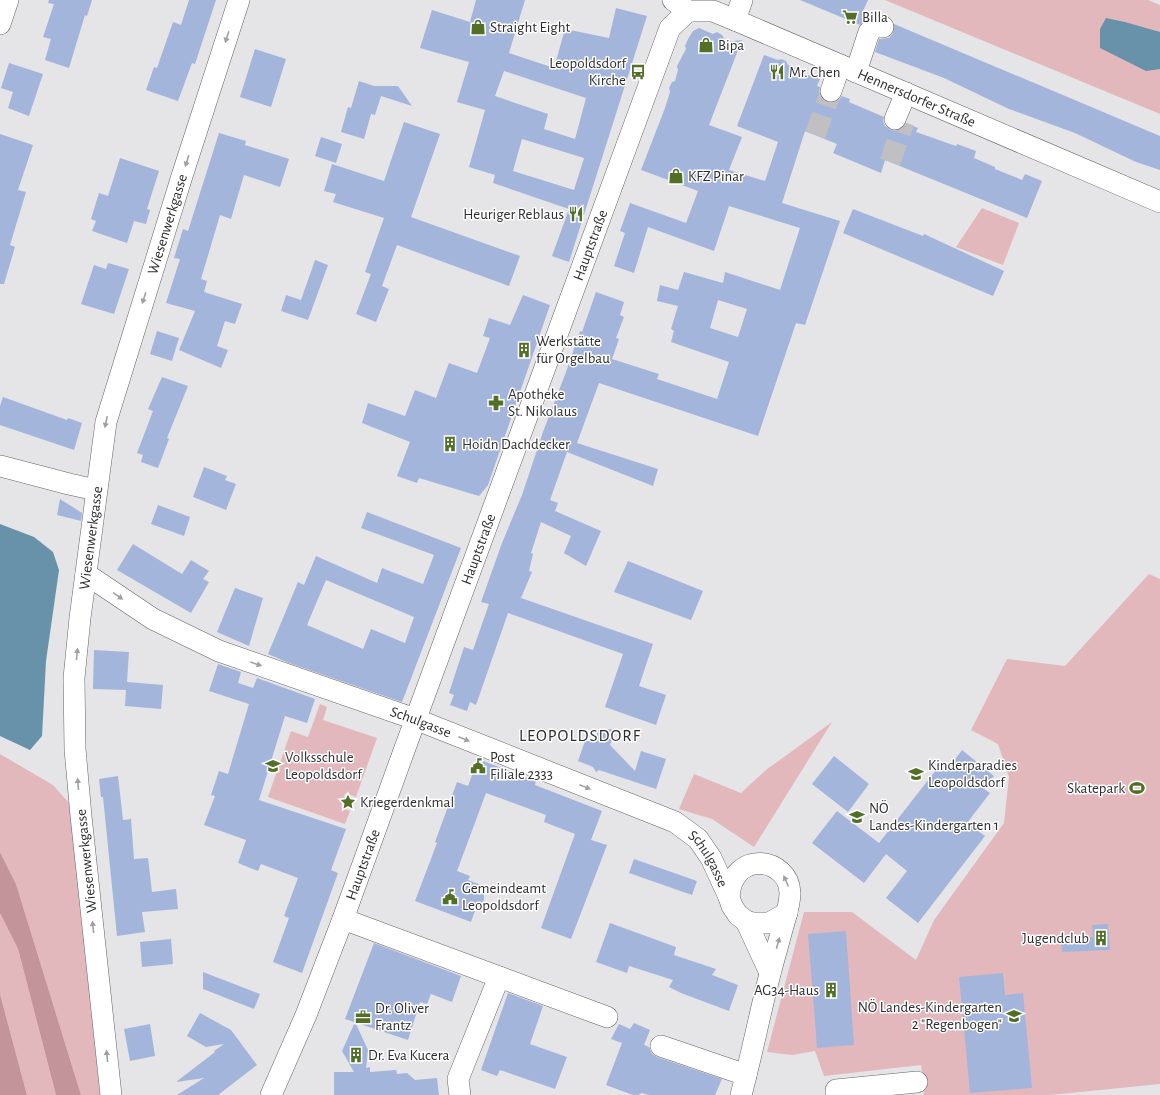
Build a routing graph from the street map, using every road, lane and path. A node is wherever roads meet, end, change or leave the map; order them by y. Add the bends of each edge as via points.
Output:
1 (8, 0) edge
2 (239, 0) edge
3 (742, 0) edge
4 (681, 5) edge
5 (735, 20) junction
6 (0, 24) edge
7 (883, 27) dead end
8 (848, 68) junction
9 (831, 91) tunnel mouth
10 (910, 95) junction
11 (900, 121) tunnel mouth
12 (1160, 202) edge
13 (0, 466) edge
14 (96, 490) junction
15 (86, 574) junction
16 (415, 720) junction
17 (729, 897) junction
18 (786, 913) junction
19 (343, 919) junction
20 (746, 921) junction
21 (770, 972) junction
22 (499, 977) junction
23 (607, 1017) dead end
24 (661, 1046) dead end
25 (746, 1075) junction
26 (917, 1082) dead end
27 (272, 1094) edge
28 (111, 1095) edge
29 (460, 1095) edge
30 (741, 1095) edge
31 (836, 1095) edge

1 - 6 street
2 -> 14 street, Wiesenwerkgasse via 106,422
3 - 5 street
4 - 5 street, Hennersdorfer Straße
4 - 16 street, Hauptstraße via 670,28
5 - 8 street, Hennersdorfer Straße
7 - 8 street via 870,32
8 - 9 street
8 - 10 street, Hennersdorfer Straße
10 - 11 street
10 - 12 street, Hennersdorfer Straße
13 - 14 street
14 - 15 street, Wiesenwerkgasse
15 -> 16 street, Schulgasse via 153,619 219,651
28 -> 15 street, Wiesenwerkgasse via 75,748 74,678
16 -> 17 street, Schulgasse via 675,822 698,839 711,858
16 - 19 street, Hauptstraße
18 -> 17 street, Schulgasse via 790,893 788,884 778,869 769,865 750,864 741,869 730,886
17 - 20 street, Schulgasse via 738,915
18 - 20 street via 769,922
21 -> 18 street, Schulgasse
19 - 22 street
19 - 27 street, Hauptstraße
20 - 21 street, Schulgasse
21 - 25 street, Schulgasse
22 - 23 street
22 - 29 street via 458,1079
24 - 25 street
25 - 30 street, Schulgasse
26 - 31 street via 836,1090

